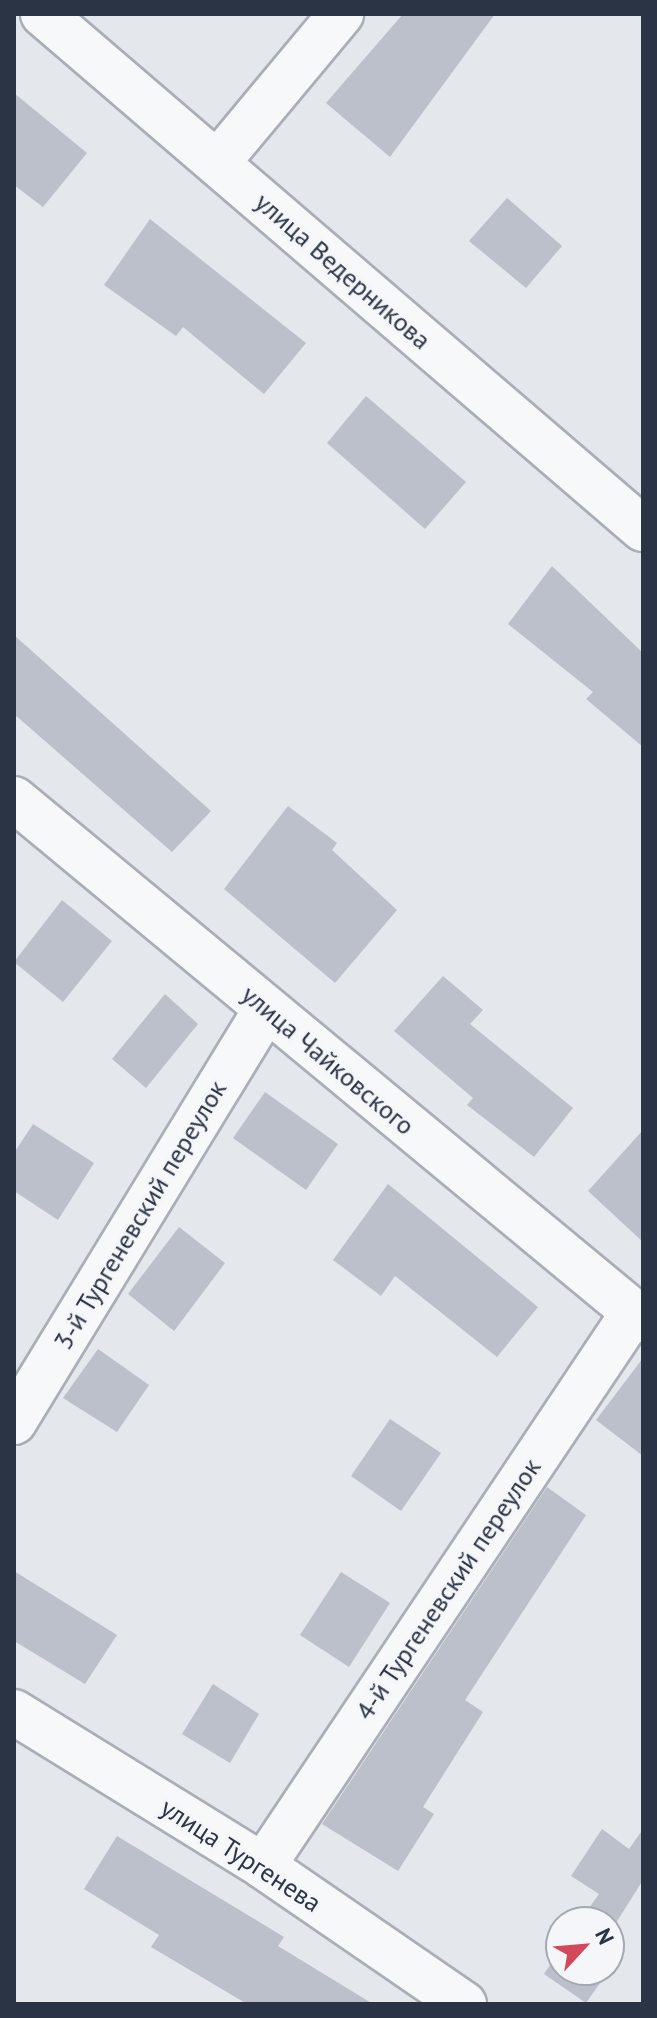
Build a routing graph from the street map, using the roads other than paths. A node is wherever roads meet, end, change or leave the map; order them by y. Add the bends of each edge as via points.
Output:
1 (43, 14) edge
2 (341, 14) edge
3 (217, 163) junction
4 (643, 529) edge
5 (14, 799) edge
6 (266, 1009) junction
7 (638, 1316) edge
8 (14, 1422) edge
9 (14, 1712) edge
10 (263, 1866) junction
11 (464, 2004) edge

1 - 3 street, улица Ведерникова
2 - 3 street
3 - 4 street, улица Ведерникова
5 - 6 street, улица Чайковского
6 - 7 street, улица Чайковского
6 - 8 street, 3-й Тургеневский переулок
7 - 10 street, 4-й Тургеневский переулок
9 - 10 street, улица Тургенева
10 - 11 street, улица Тургенева

